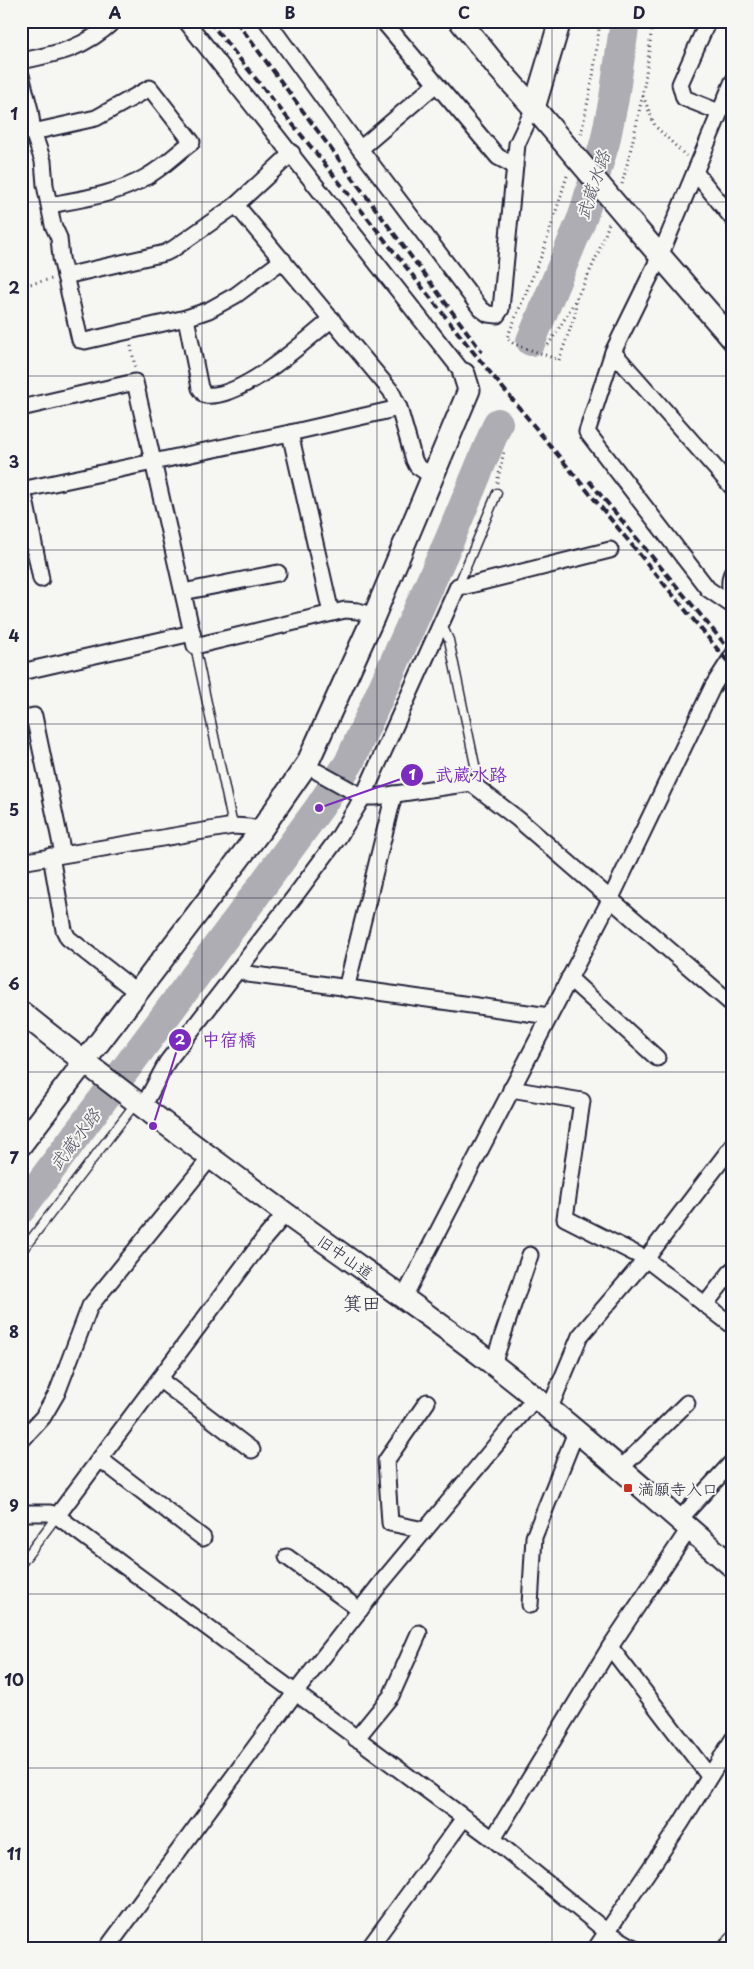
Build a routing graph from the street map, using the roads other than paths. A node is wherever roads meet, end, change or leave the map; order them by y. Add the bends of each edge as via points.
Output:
1 (114, 21) edge
2 (186, 21) edge
3 (267, 21) edge
4 (383, 21) edge
5 (460, 21) edge
6 (560, 21) edge
7 (708, 21) edge
8 (21, 61) edge
9 (21, 75) edge
10 (733, 81) edge
11 (436, 84) junction
12 (538, 112) junction
13 (719, 112) junction
14 (33, 132) junction
15 (360, 149) junction
16 (292, 153) junction
17 (515, 166) junction
18 (695, 172) junction
19 (50, 205) junction
20 (236, 205) junction
21 (733, 219) edge
22 (660, 256) junction
23 (283, 260) junction
24 (60, 277) junction
25 (186, 318) junction
26 (332, 319) junction
27 (733, 340) edge
28 (613, 352) junction
29 (464, 374) joint
30 (21, 408) edge
31 (399, 408) junction
32 (290, 433) junction
33 (152, 462) junction
34 (433, 477) junction
35 (733, 488) edge
36 (22, 490) edge
37 (497, 493) dead end
38 (610, 550) dead end
39 (278, 573) dead end
40 (41, 579) dead end
41 (732, 582) edge
42 (458, 586) junction
43 (183, 592) junction
44 (733, 605) edge
45 (331, 613) junction
46 (374, 616) junction
47 (441, 623) junction
48 (193, 640) junction
49 (733, 655) edge
50 (21, 672) edge
51 (21, 719) edge
52 (313, 768) junction
53 (480, 791) junction
54 (358, 794) junction
55 (394, 794) junction
56 (233, 826) junction
57 (261, 830) junction
58 (57, 855) junction
59 (21, 862) edge
60 (611, 898) junction
61 (239, 970) junction
62 (569, 978) junction
63 (346, 989) junction
64 (138, 993) junction
65 (733, 1005) edge
66 (21, 1012) edge
67 (549, 1016) junction
68 (657, 1058) dead end
69 (88, 1065) junction
70 (511, 1089) junction
71 (137, 1103) junction
72 (21, 1145) edge
73 (733, 1146) edge
74 (211, 1157) junction
75 (286, 1213) junction
76 (21, 1252) edge
77 (530, 1256) dead end
78 (646, 1259) junction
79 (733, 1269) edge
80 (404, 1297) junction
81 (704, 1305) junction
82 (733, 1326) edge
83 (493, 1364) junction
84 (160, 1380) junction
85 (427, 1402) dead end
86 (687, 1403) dead end
87 (542, 1404) junction
88 (576, 1432) junction
89 (21, 1441) edge
90 (252, 1450) dead end
91 (100, 1459) junction
92 (733, 1462) edge
93 (620, 1469) junction
94 (21, 1513) edge
95 (57, 1516) junction
96 (684, 1525) junction
97 (424, 1530) junction
98 (203, 1538) dead end
99 (287, 1557) dead end
100 (21, 1564) edge
101 (733, 1566) edge
102 (530, 1604) dead end
103 (360, 1610) junction
104 (418, 1633) dead end
105 (610, 1647) junction
106 (295, 1693) junction
107 (356, 1738) junction
108 (733, 1739) edge
109 (708, 1776) junction
110 (464, 1818) junction
111 (493, 1839) junction
112 (607, 1932) junction
113 (733, 1940) edge
114 (107, 1948) edge
115 (369, 1948) edge
116 (596, 1948) edge
117 (634, 1948) edge
118 (726, 1948) edge

1 - 8 street via 70,50
2 - 16 street
3 - 15 street
4 - 11 street
5 - 12 street
6 - 12 street
7 - 13 street via 680,84 684,98
9 - 14 street
10 - 13 street
11 - 15 street
11 - 17 street via 498,157
12 - 17 street via 517,144
12 - 22 street, bridge
13 - 18 street
14 - 19 street via 43,160
14 - 19 street via 96,118 150,88 192,142 147,177 125,187
15 - 17 street via 481,309 497,315 501,309
16 - 20 street
16 - 29 street
18 - 21 street
18 - 22 street
19 - 24 street via 59,238
20 - 23 street
20 - 24 street via 174,249
22 - 27 street
22 - 28 street
23 - 25 street via 236,295
23 - 26 street
24 - 25 street via 80,340
25 - 26 street via 200,388 204,395 213,396 265,372
26 - 31 street via 391,391
28 - 35 street
28 - 44 street via 587,432 708,589
29 - 34 street via 469,390
30 - 33 street via 135,382
31 - 32 street
31 - 34 street via 414,460
32 - 33 street
32 - 45 street
33 - 36 street
33 - 43 street
34 - 46 street
36 - 40 street
37 - 42 lane
38 - 42 street
39 - 43 street
41 - 44 street
42 - 47 street
43 - 48 street
45 - 46 street via 345,610
45 - 48 street
46 - 52 street
47 - 53 lane via 449,640
47 - 54 street
48 - 50 street
48 - 56 lane
49 - 60 street via 714,686
51 - 58 street via 34,716
52 - 54 street
52 - 57 street
53 - 55 street via 471,784
53 - 60 street
54 - 55 street
54 - 61 street via 338,838
55 - 63 street
56 - 57 street
56 - 58 street
57 - 64 street
58 - 59 street
58 - 64 street via 64,930 68,938
60 - 62 street
60 - 65 street
61 - 63 street
61 - 71 street
62 - 67 street
62 - 68 street
63 - 67 street
64 - 69 street
66 - 69 street, 旧中山道
67 - 70 street
69 - 71 street, 旧中山道
69 - 72 street
70 - 78 street via 582,1101 565,1218
70 - 80 street
71 - 74 street, 旧中山道
71 - 76 lane
73 - 78 street
74 - 75 street, 旧中山道
74 - 89 street via 90,1306 58,1393 43,1417
75 - 80 street, 旧中山道
75 - 84 street
77 - 83 street
78 - 81 street
78 - 87 street via 580,1336
79 - 81 street
80 - 83 street, 旧中山道
81 - 82 street
83 - 87 street, 旧中山道
84 - 90 street
84 - 91 street
85 - 97 street via 386,1461 390,1523
86 - 93 street
87 - 88 street, 旧中山道
87 - 97 street
88 - 93 street, 旧中山道
88 - 102 street via 534,1537
91 - 95 street
91 - 98 street
92 - 96 street
93 - 96 street, 旧中山道
94 - 95 street
95 - 100 lane
95 - 106 street
96 - 101 street, 旧中山道
96 - 105 street
97 - 103 street
99 - 103 street
103 - 106 street
104 - 107 street via 391,1696
105 - 109 street
105 - 111 street
106 - 107 street
106 - 114 street
107 - 110 street
108 - 109 street
109 - 112 street via 681,1823
110 - 111 street
110 - 115 street
111 - 112 street
112 - 116 street
112 - 117 street
113 - 118 street

